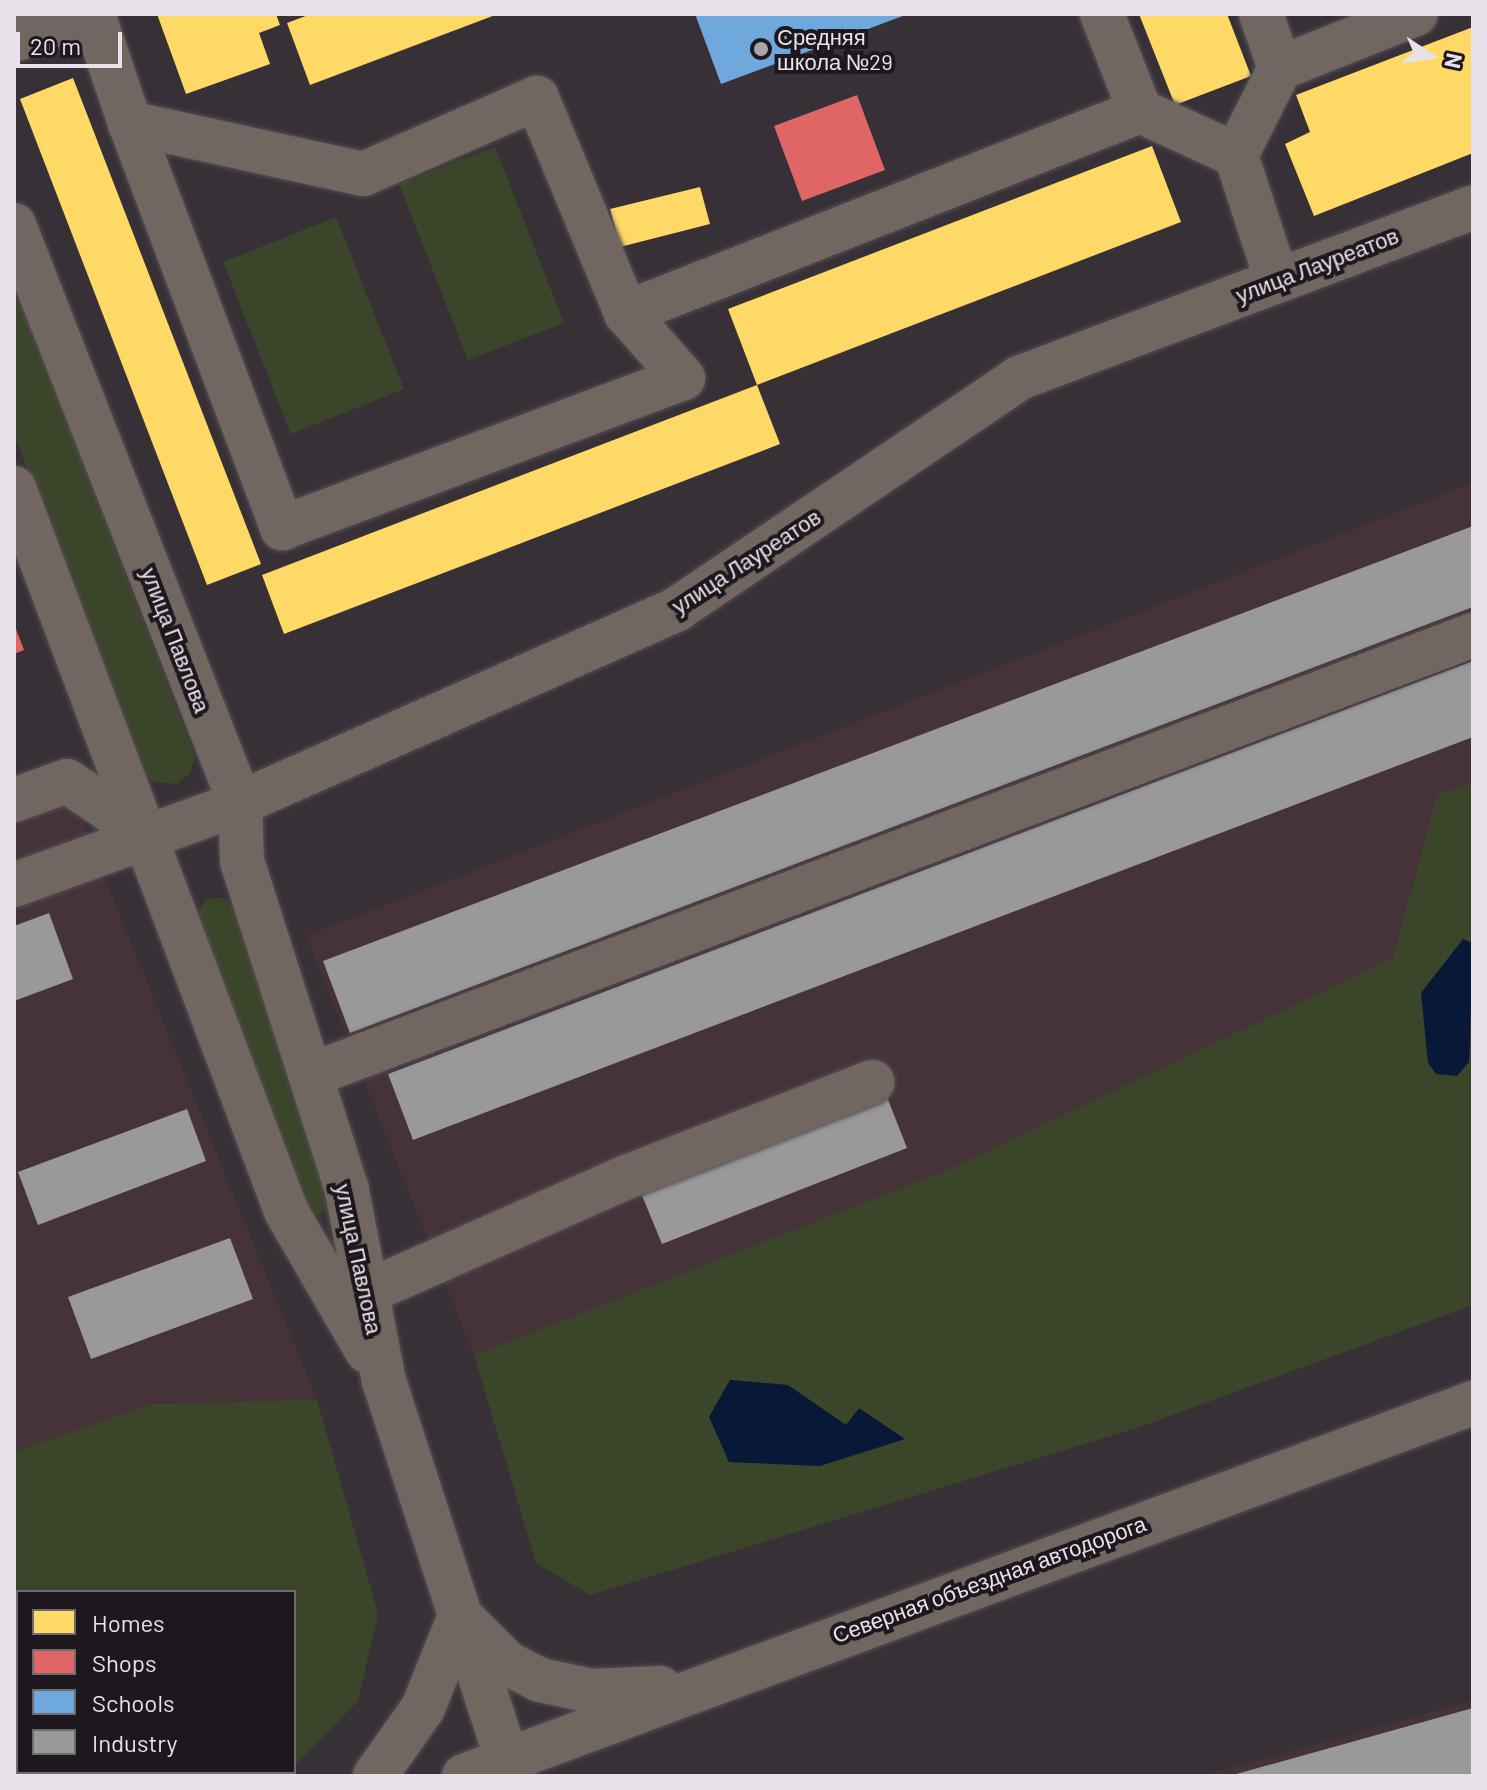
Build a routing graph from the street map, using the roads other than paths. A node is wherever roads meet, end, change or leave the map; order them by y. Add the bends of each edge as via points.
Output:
1 (82, 14) edge
2 (93, 14) edge
3 (1102, 14) edge
4 (1261, 14) edge
5 (1416, 14) edge
6 (14, 40) edge
7 (1280, 68) junction
8 (1140, 111) junction
9 (130, 123) junction
10 (1236, 155) junction
11 (1473, 207) edge
12 (14, 225) edge
13 (1277, 281) junction
14 (626, 313) junction
15 (14, 488) edge
16 (1473, 635) edge
17 (14, 800) edge
18 (240, 803) junction
19 (148, 836) junction
20 (14, 885) edge
21 (311, 1075) junction
22 (872, 1082) dead end
23 (367, 1292) junction
24 (384, 1381) junction
25 (1473, 1403) edge
26 (460, 1616) junction
27 (694, 1687) junction
28 (509, 1768) edge
29 (375, 1776) edge
30 (464, 1776) edge

1 - 6 street
2 - 9 street
3 - 8 street
4 - 7 street
5 - 7 street
7 - 10 street
8 - 10 street
8 - 14 street
9 - 14 street via 363,174 537,98
9 - 14 street via 282,528 683,378
10 - 13 street
11 - 13 street, улица Лауреатов
12 - 18 street, улица Павлова
13 - 18 street, улица Лауреатов via 1019,378 677,609
15 - 19 street, улица Павлова
16 - 21 street
17 - 19 street via 67,781
18 - 19 street, улица Лауреатов
18 - 21 street, улица Павлова via 242,861
19 - 20 street, улица Лауреатов
19 - 24 street, улица Павлова via 286,1211
21 - 23 street, улица Павлова via 347,1191
22 - 23 street via 629,1176
23 - 24 street, улица Павлова
24 - 26 street
25 - 27 street, Северная объездная автодорога
26 - 27 street via 507,1663 540,1680 592,1691
26 - 28 street
26 - 29 street via 423,1708
27 - 28 street, Северная объездная автодорога
28 - 30 street, Северная объездная автодорога

